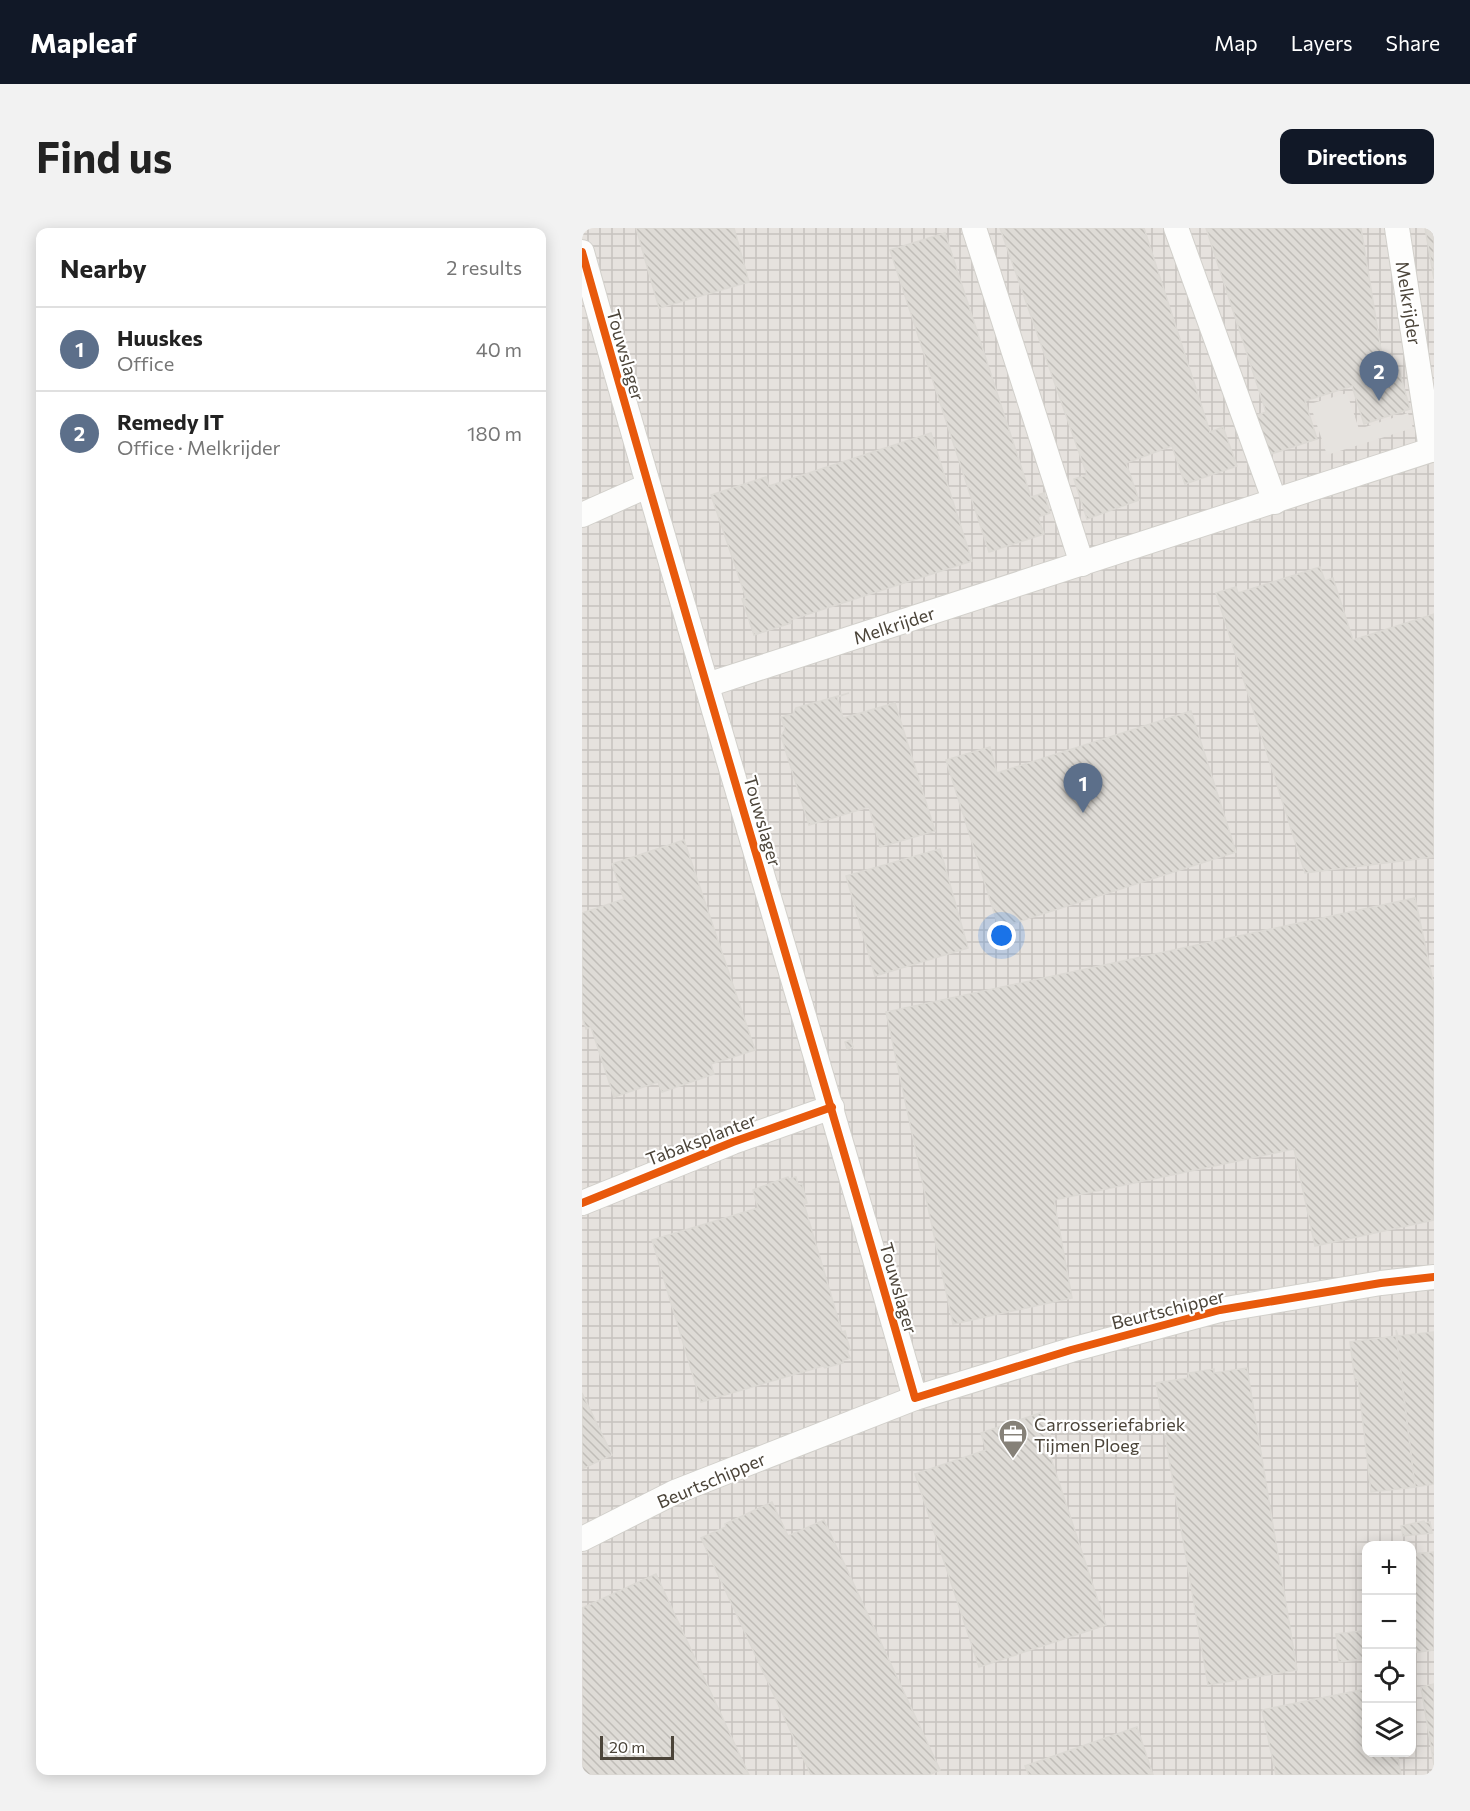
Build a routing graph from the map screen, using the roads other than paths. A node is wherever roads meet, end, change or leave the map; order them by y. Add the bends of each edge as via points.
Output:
1 (974, 228) edge
2 (1176, 228) edge
3 (1397, 228) edge
4 (582, 252) edge
5 (1433, 450) edge
6 (647, 486) junction
7 (1275, 502) junction
8 (582, 514) edge
9 (1082, 564) junction
10 (707, 685) junction
11 (832, 1107) junction
12 (582, 1203) edge
13 (1434, 1277) edge
14 (915, 1398) junction
15 (582, 1539) edge

1 - 9 street
2 - 7 street
3 - 5 street, Melkrijder
4 - 6 street, Touwslager
5 - 7 street, Melkrijder
6 - 8 street
6 - 10 street, Touwslager
7 - 9 street, Melkrijder
9 - 10 street, Melkrijder
10 - 11 street, Touwslager
11 - 12 street, Tabaksplanter
11 - 14 street, Touwslager
13 - 14 street, Beurtschipper via 1220,1310
14 - 15 street, Beurtschipper via 675,1492

